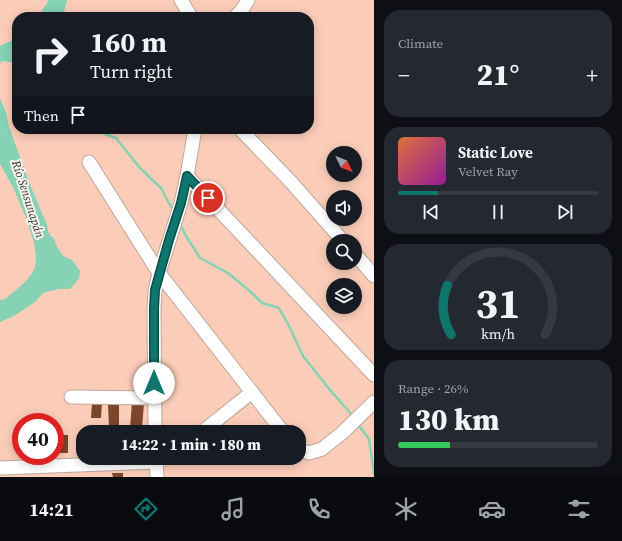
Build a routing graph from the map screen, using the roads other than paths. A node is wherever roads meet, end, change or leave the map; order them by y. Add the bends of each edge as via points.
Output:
1 (181, 0) edge
2 (248, 0) edge
3 (188, 12) edge
4 (240, 12) edge
5 (191, 134) edge
6 (245, 134) edge
7 (89, 162) dead end
8 (187, 176) junction
9 (337, 234) edge
10 (362, 262) edge
11 (159, 273) junction
12 (374, 276) edge
13 (374, 375) edge
14 (252, 392) junction
15 (72, 397) dead end
16 (154, 398) junction
17 (374, 402) edge
18 (155, 425) edge
19 (211, 425) edge
20 (278, 425) edge
21 (306, 452) edge
22 (76, 464) edge
23 (158, 465) edge
24 (0, 468) edge
25 (157, 477) edge

1 - 3 street
2 - 4 street
5 - 8 street
6 - 9 street
7 - 11 street
8 - 11 street
8 - 13 street
10 - 12 street
11 - 14 street
11 - 16 street via 154,308
14 - 19 street
14 - 20 street
15 - 16 street
16 - 18 street
17 - 21 street via 322,449
22 - 24 street
23 - 25 street

